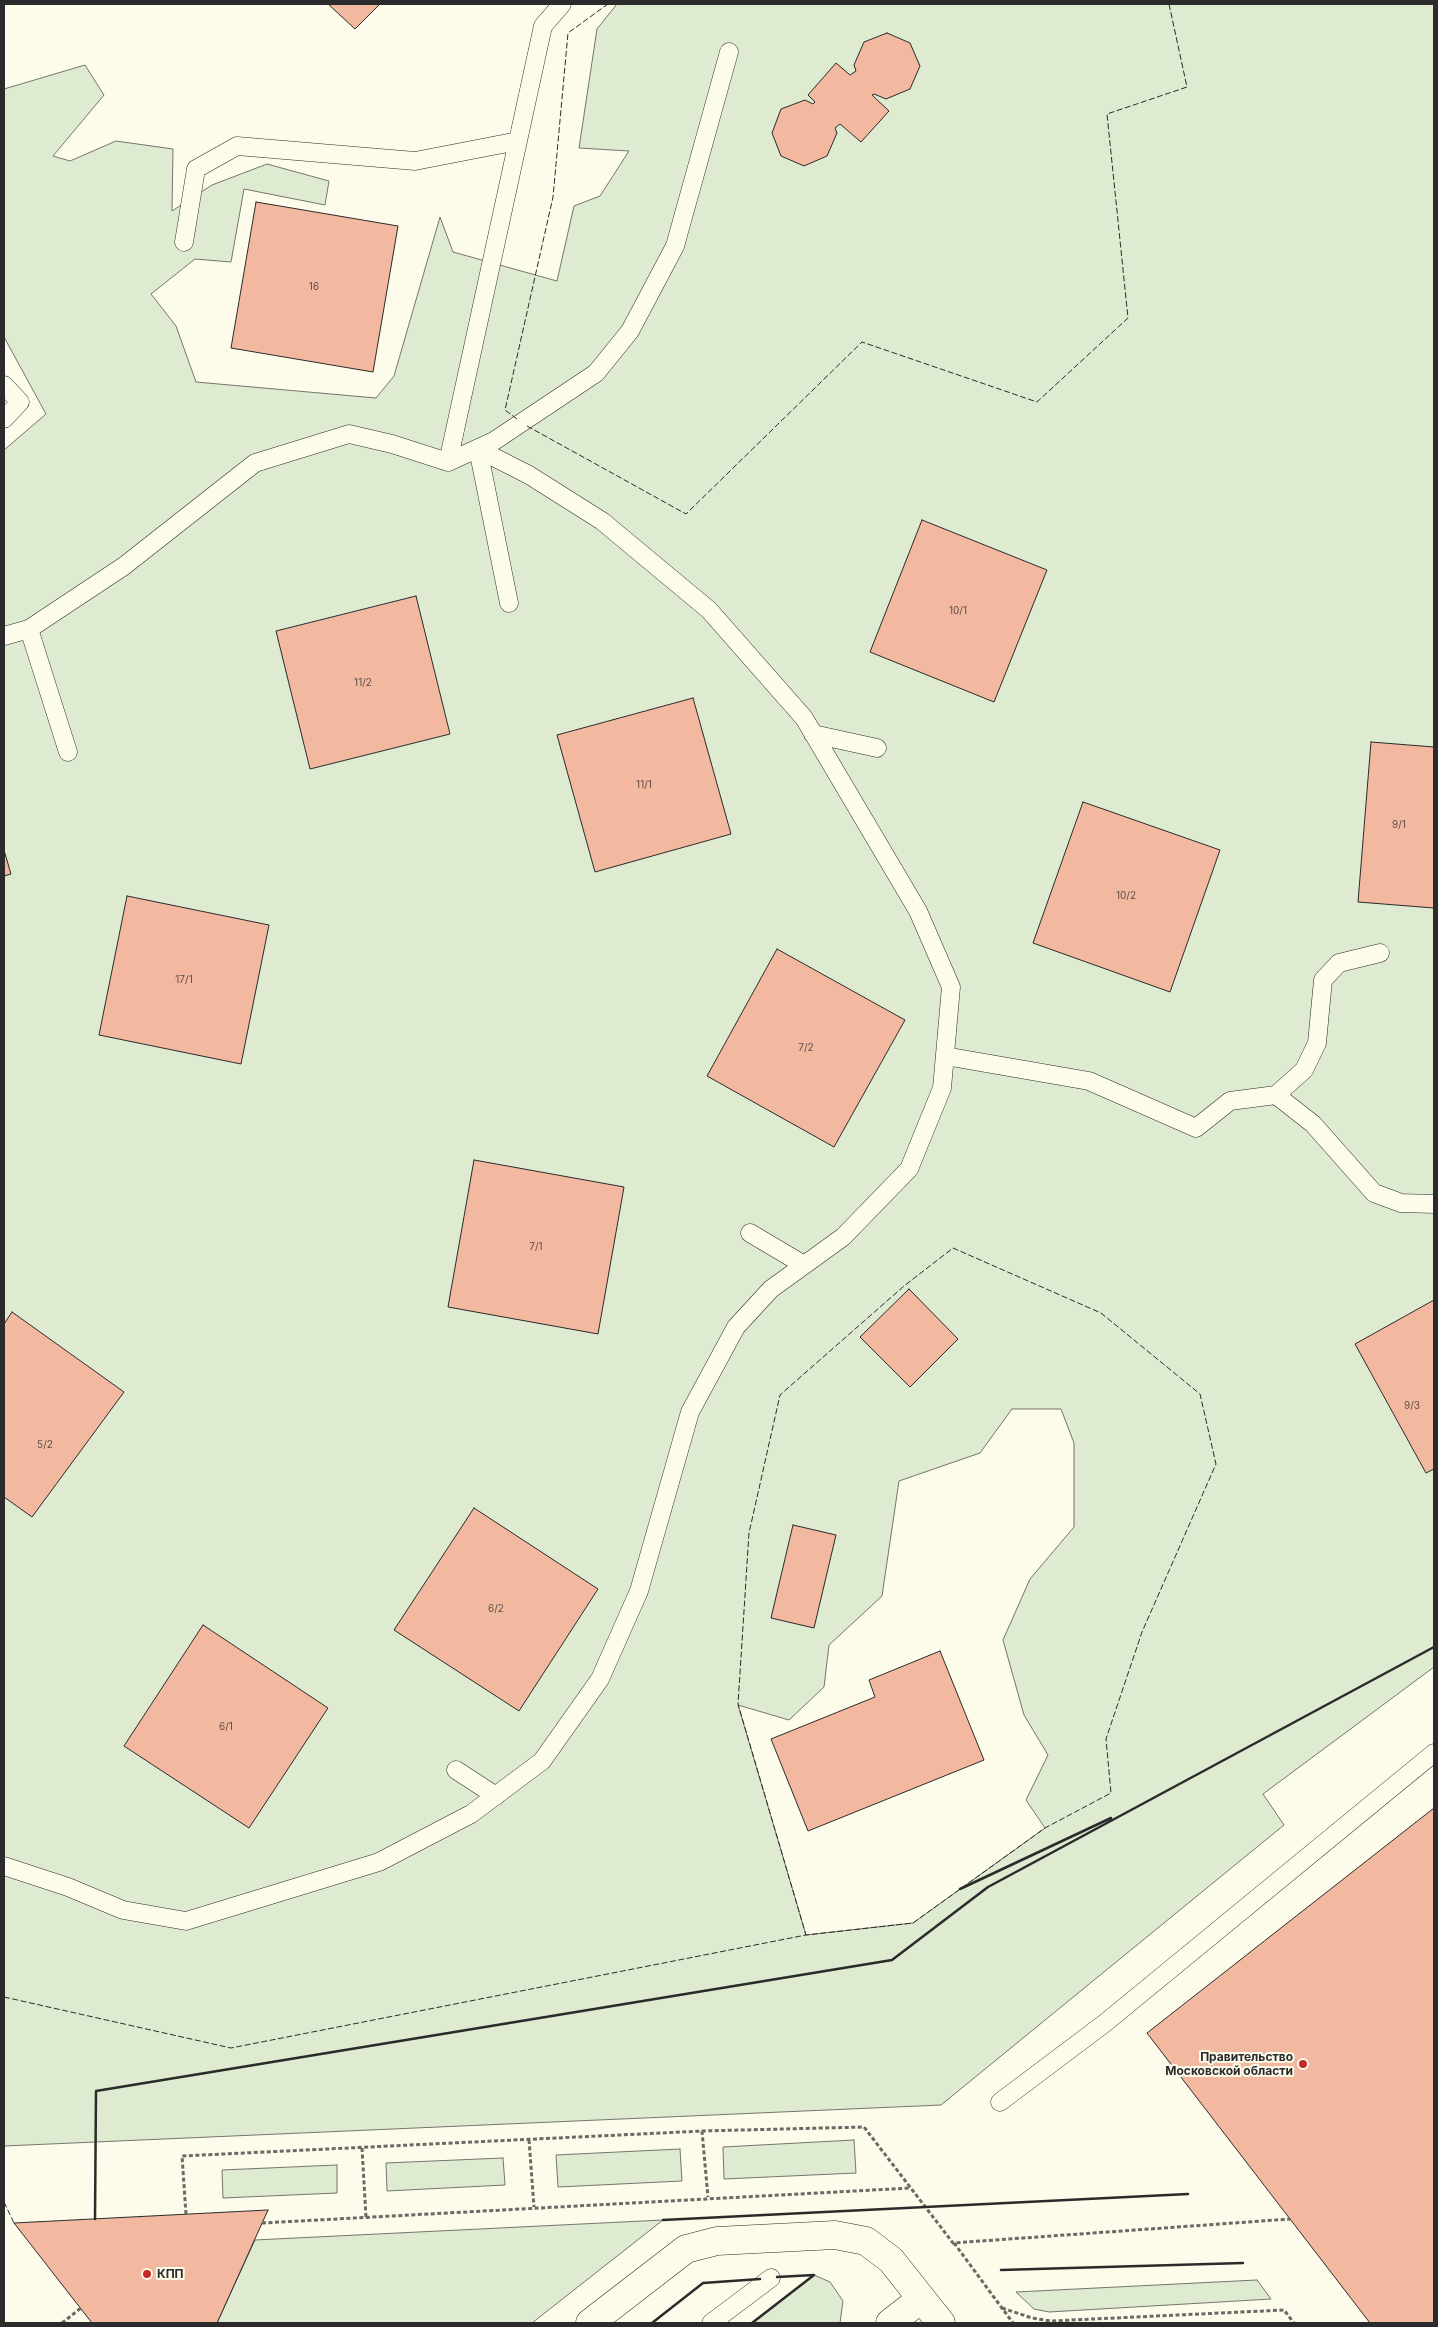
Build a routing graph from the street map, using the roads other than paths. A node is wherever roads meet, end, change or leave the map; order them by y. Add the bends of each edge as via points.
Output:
1 (562, 4) edge
2 (729, 52) dead end
3 (518, 141) junction
4 (184, 242) dead end
5 (4, 385) edge
6 (4, 419) edge
7 (478, 448) junction
8 (448, 462) junction
9 (509, 603) dead end
10 (29, 629) junction
11 (4, 636) edge
12 (813, 734) junction
13 (876, 748) dead end
14 (68, 752) dead end
15 (1380, 953) dead end
16 (945, 1056) junction
17 (1276, 1095) junction
18 (1434, 1204) edge
19 (750, 1233) dead end
20 (804, 1265) junction
21 (1434, 1753) edge
22 (456, 1770) dead end
23 (496, 1796) junction
24 (4, 1866) edge
25 (1000, 2102) dead end
26 (771, 2278) dead end
27 (921, 2299) junction
28 (590, 2323) edge
29 (711, 2323) edge
30 (890, 2323) edge
31 (941, 2323) edge

1 - 3 lane via 543,26
2 - 7 lane via 675,246 630,331 596,373 494,441
3 - 4 lane via 415,160 237,146 196,169
3 - 8 lane
5 - 6 lane via 20,402
7 - 8 lane
7 - 9 lane
7 - 12 lane via 602,521 709,610 804,718
8 - 10 lane via 349,434 255,463 124,566
10 - 11 lane
10 - 14 lane
12 - 13 lane
12 - 16 lane via 918,911 951,987
15 - 17 lane via 1339,963 1323,980 1317,1043 1304,1070
16 - 17 lane via 1089,1081 1196,1128 1230,1101
16 - 20 lane via 942,1088 909,1170 843,1237
17 - 18 lane via 1313,1124 1374,1193 1400,1203
19 - 20 lane
20 - 23 lane via 771,1289 736,1326 690,1412 639,1591 600,1679 542,1761
21 - 25 lane via 1106,2023
22 - 23 lane
23 - 24 lane via 471,1814 379,1862 186,1921 123,1910
26 - 29 lane
27 - 28 street via 891,2260 866,2241 835,2235 717,2241 686,2249
27 - 30 street
27 - 31 street

